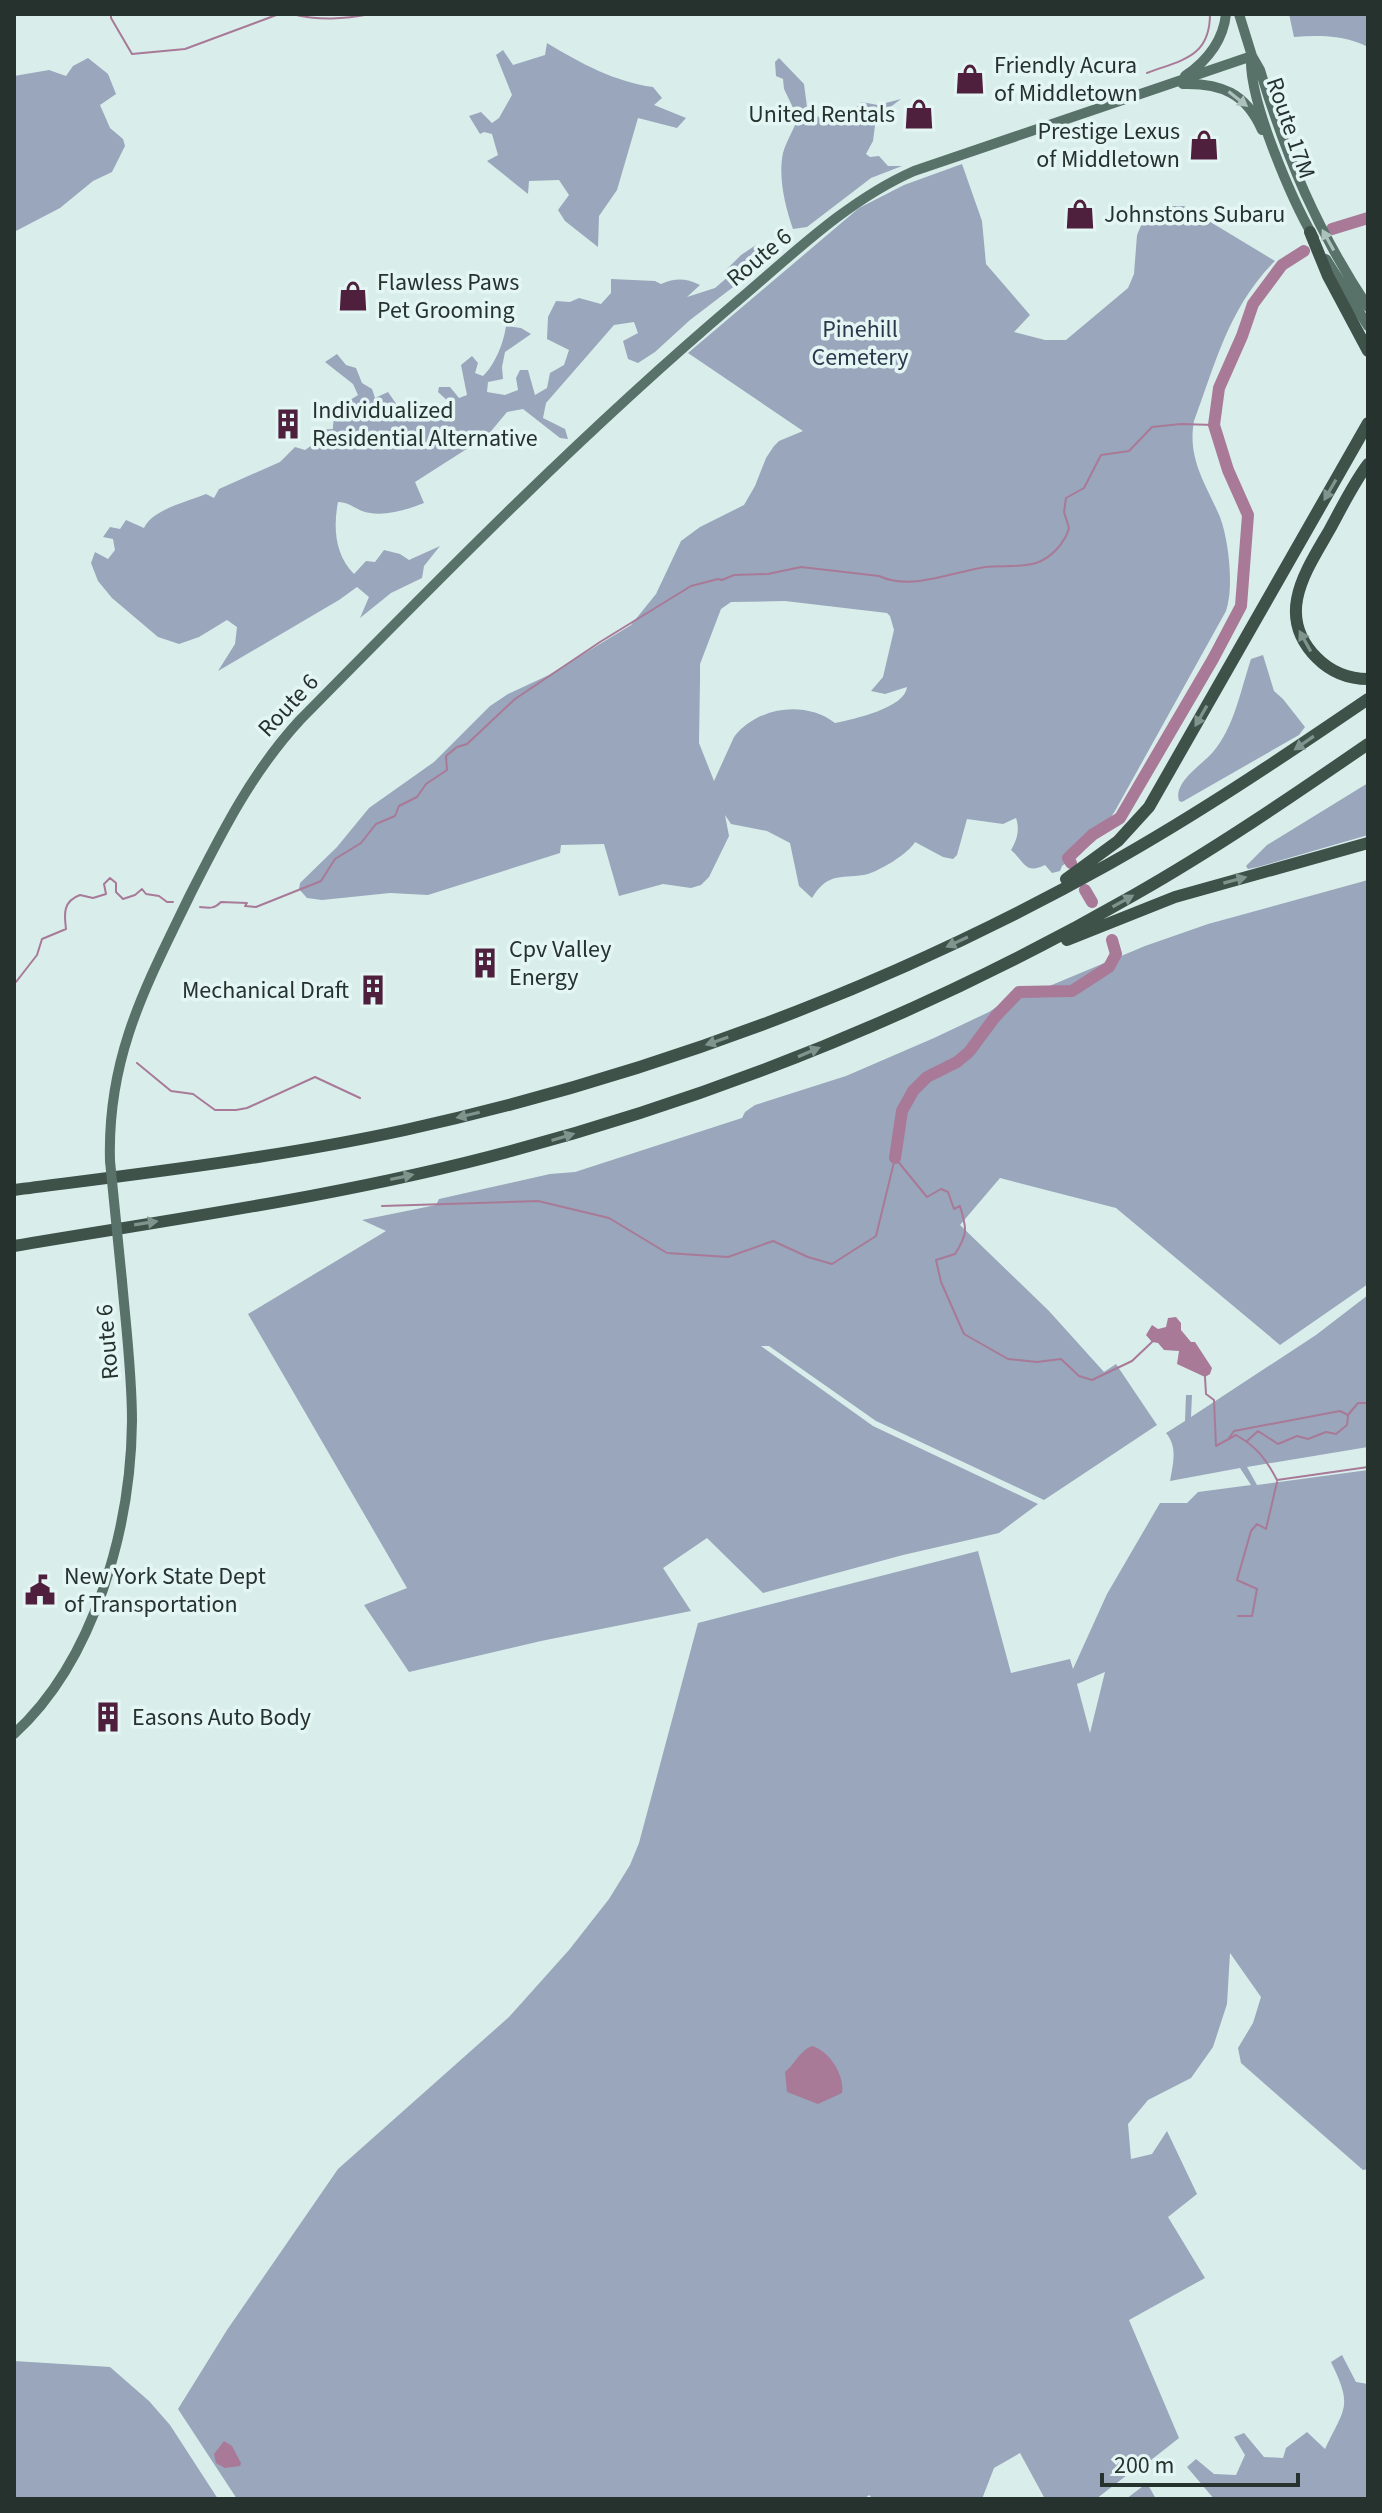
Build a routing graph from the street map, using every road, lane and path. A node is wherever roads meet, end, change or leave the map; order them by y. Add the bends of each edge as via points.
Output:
1 (1226, 14) edge
2 (1239, 14) edge
3 (1252, 56) junction
4 (1173, 84) junction
5 (1277, 155) junction
6 (1310, 232) junction
7 (1368, 307) edge
8 (1368, 326) edge
9 (1368, 351) edge
10 (1368, 423) edge
11 (1368, 464) edge
12 (1368, 679) edge
13 (1368, 699) edge
14 (1368, 744) edge
15 (1368, 843) edge
16 (987, 928) junction
17 (1004, 965) junction
18 (14, 1190) edge
19 (14, 1246) edge
20 (14, 1734) edge

1 - 4 main road via 1214,50
2 - 3 main road
3 - 4 main road, Route 6
3 - 5 main road, Route 17M via 1251,72
7 -> 3 main road, Route 17M via 1311,211
4 -> 5 main road via 1209,84 1234,95 1252,111
4 - 20 main road, Route 6, bridge via 914,171 855,203 558,461 260,767 228,819 147,984 120,1060 112,1098 110,1161 132,1423 122,1521 78,1646 39,1709
5 - 6 main road, Route 17M
6 - 8 main road, Route 17M
6 - 9 highway
10 -> 16 highway via 1140,819 1087,865
12 -> 11 highway via 1342,675 1314,656 1302,638 1296,607 1302,579
13 -> 16 highway via 1199,811
17 -> 14 highway via 1177,870
17 -> 15 highway via 1175,897
16 -> 18 highway via 741,1032 479,1113 269,1155
19 -> 17 highway via 366,1185 554,1139 784,1063

